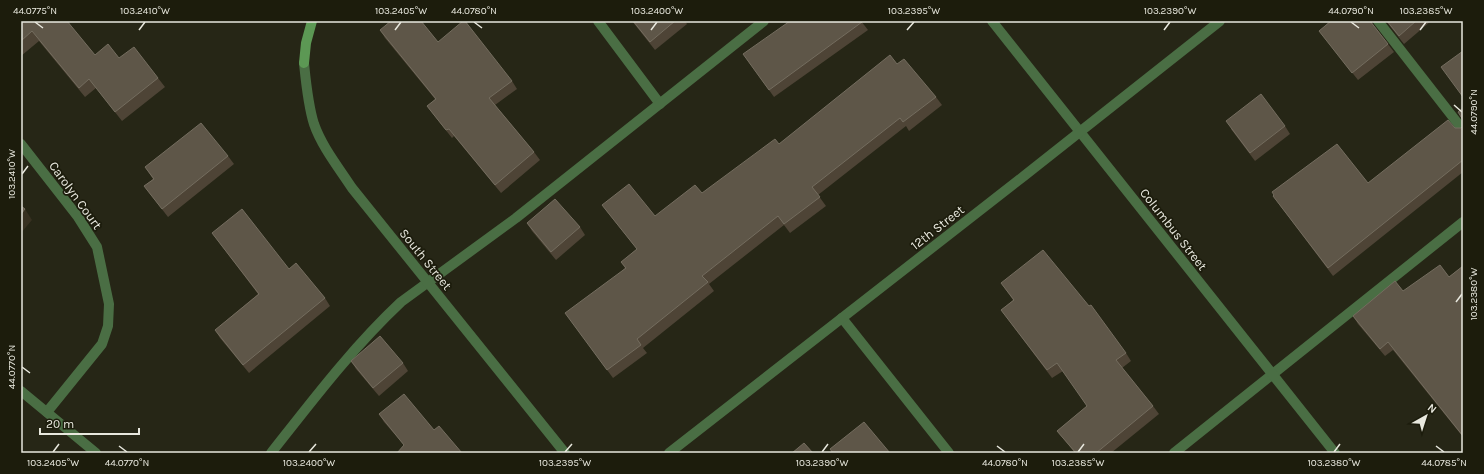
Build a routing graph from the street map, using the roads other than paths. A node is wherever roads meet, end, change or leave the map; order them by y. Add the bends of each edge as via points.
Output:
1 (312, 21) edge
2 (598, 21) edge
3 (764, 21) edge
4 (992, 21) edge
5 (1220, 21) edge
6 (1378, 21) edge
7 (660, 104) junction
8 (1463, 130) edge
9 (1080, 132) junction
10 (21, 144) edge
11 (1463, 222) edge
12 (428, 282) junction
13 (842, 318) junction
14 (1273, 375) junction
15 (21, 391) edge
16 (47, 412) junction
17 (96, 453) edge
18 (271, 453) edge
19 (565, 453) edge
20 (669, 453) edge
21 (949, 453) edge
22 (1174, 453) edge
23 (1335, 453) edge

1 - 12 street, South Street via 304,63 314,123 319,136 352,188
2 - 7 street
3 - 7 street
4 - 9 street, Columbus Street
5 - 9 street, 12th Street
6 - 8 street
7 - 12 street via 516,218
9 - 13 street, 12th Street
9 - 14 street, Columbus Street
10 - 16 street, Carolyn Court via 78,217 97,247 109,304 108,326 102,344
11 - 14 street
12 - 18 street via 401,302 354,351
12 - 19 street, South Street
13 - 20 street, 12th Street
13 - 21 street
14 - 22 street
14 - 23 street, Columbus Street
15 - 16 street
16 - 17 street

